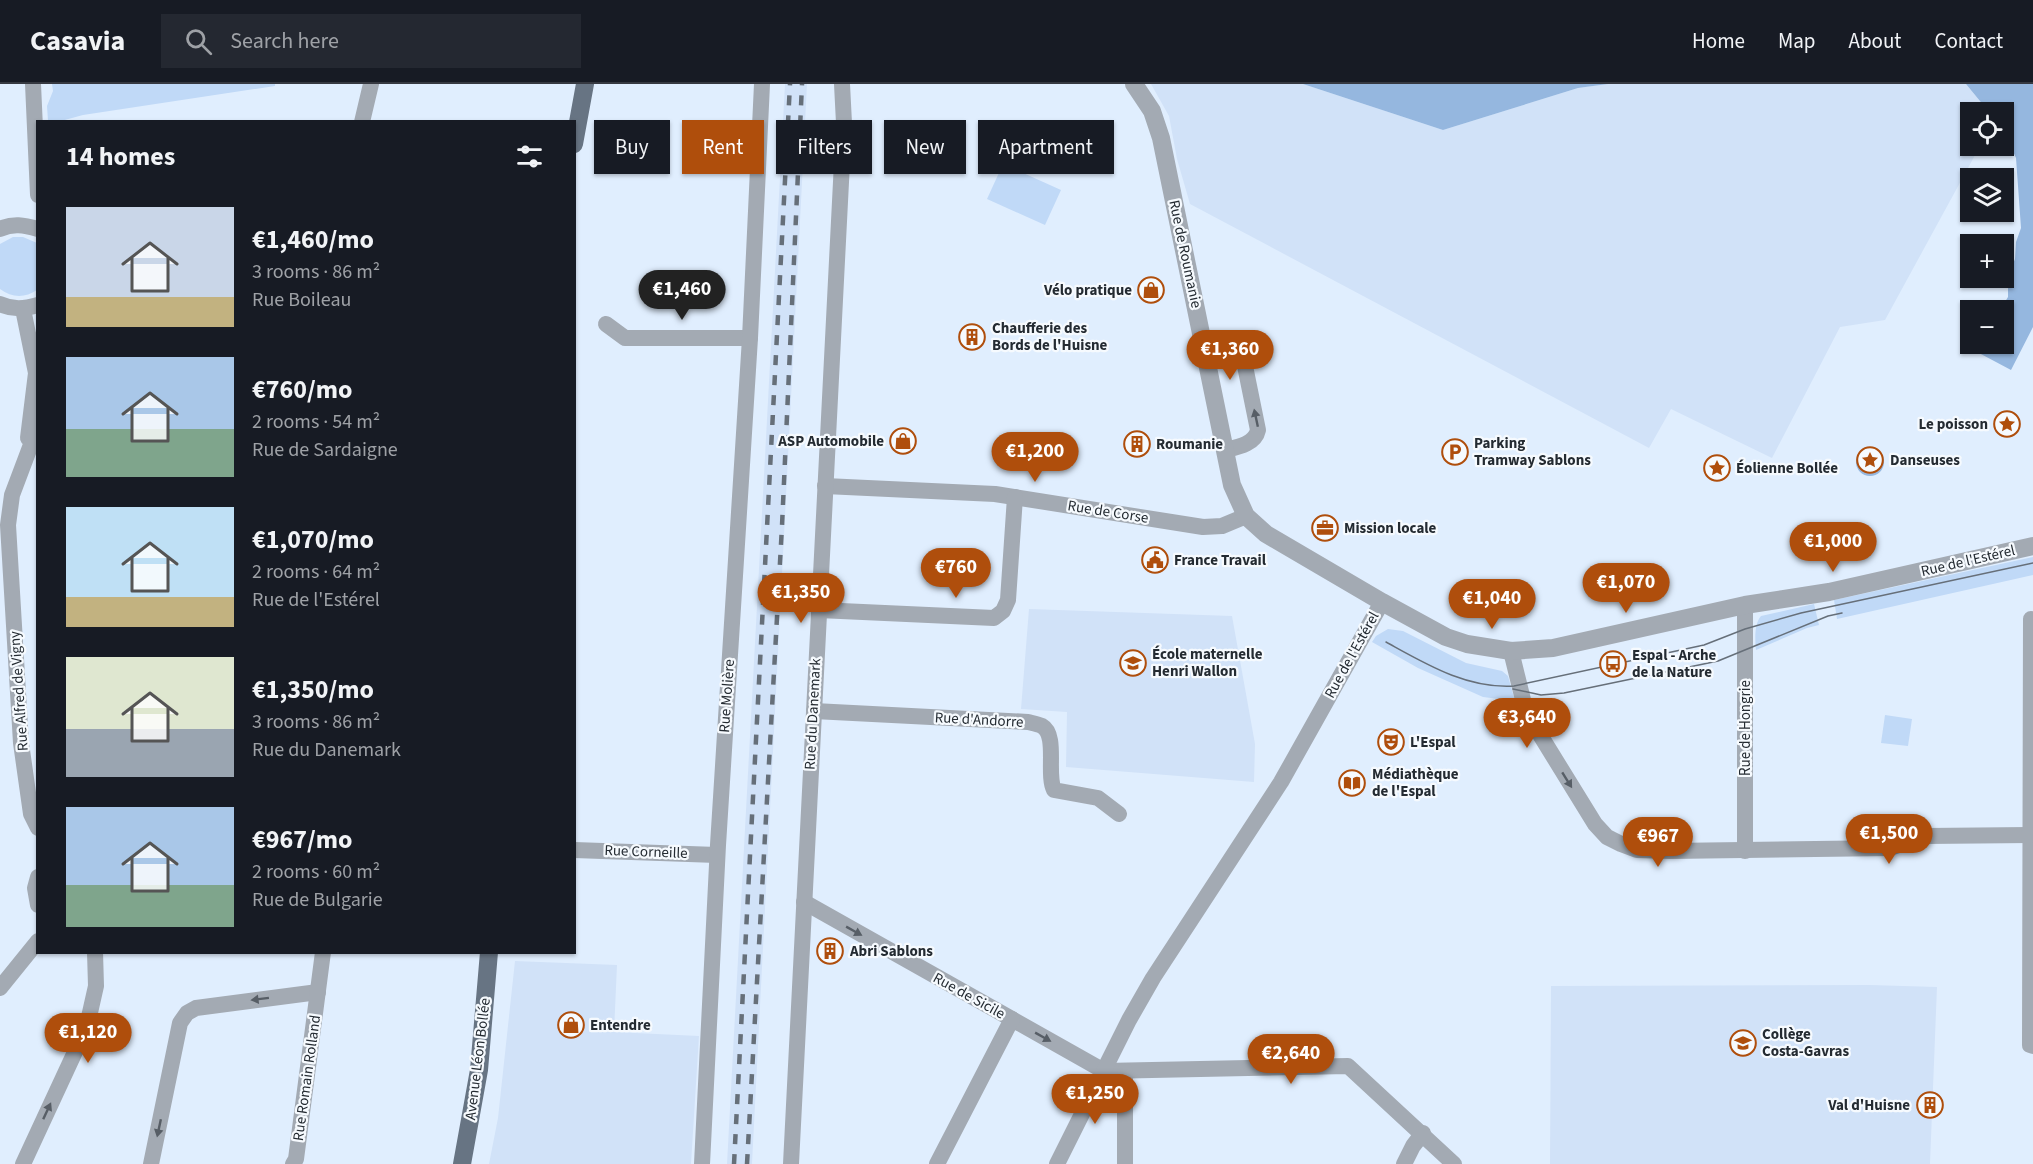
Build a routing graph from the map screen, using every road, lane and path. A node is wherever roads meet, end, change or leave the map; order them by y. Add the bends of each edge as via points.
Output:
1 (33, 84) edge
2 (371, 84) edge
3 (585, 84) edge
4 (762, 84) edge
5 (842, 84) edge
6 (1134, 84) edge
7 (362, 120) edge
8 (576, 133) edge
9 (36, 151) edge
10 (36, 228) edge
11 (0, 230) edge
12 (0, 304) edge
13 (30, 307) edge
14 (606, 324) dead end
15 (750, 338) junction
16 (1245, 366) dead end
17 (36, 430) edge
18 (28, 447) junction
19 (1225, 450) junction
20 (825, 486) junction
21 (1015, 497) junction
22 (1246, 516) junction
23 (2033, 546) edge
24 (1382, 602) junction
25 (1745, 605) junction
26 (819, 610) junction
27 (2031, 619) dead end
28 (1511, 651) junction
29 (2032, 661) edge
30 (813, 711) junction
31 (1119, 814) dead end
32 (36, 824) edge
33 (2030, 835) junction
34 (576, 850) edge
35 (1745, 851) junction
36 (717, 855) junction
37 (804, 902) junction
38 (36, 943) edge
39 (95, 954) edge
40 (322, 954) edge
41 (489, 954) edge
42 (0, 988) edge
43 (318, 992) junction
44 (1012, 1019) junction
45 (2033, 1046) edge
46 (1104, 1071) junction
47 (1125, 1071) junction
48 (1423, 1133) junction
49 (23, 1164) edge
50 (151, 1164) edge
51 (293, 1164) edge
52 (462, 1164) edge
53 (702, 1164) edge
54 (790, 1164) edge
55 (937, 1164) edge
56 (1057, 1164) edge
57 (1125, 1164) edge
58 (1404, 1164) edge
59 (1454, 1164) edge

1 - 9 street
2 - 7 street
3 - 8 main road
4 - 15 street, Rue Molière
5 - 20 street, Rue du Danemark via 844,123
6 - 19 street, Rue de Roumanie via 1152,111 1161,138
10 - 11 street via 23,224
12 - 13 street via 9,308
13 - 18 street, Rue Alfred de Vigny via 36,373
14 - 15 street via 625,338
15 - 36 street, Rue Molière
19 -> 16 street via 1252,441 1258,430
17 - 18 street, Rue Alfred de Vigny
18 - 32 street, Rue Alfred de Vigny via 12,495 8,525 21,743 31,814
19 - 22 street, Rue de Roumanie via 1232,485
20 - 21 street, Rue de Corse
20 - 26 street, Rue du Danemark
21 - 22 street, Rue de Corse via 1203,527 1222,526
21 - 26 street via 1008,600 994,618
22 - 24 street, Rue de Roumanie via 1266,534
23 - 25 street, Rue de l'Estérel via 1829,592
24 - 28 street, Rue de l'Estérel via 1446,637
24 - 46 street, Rue de l'Estérel via 1281,782 1153,978
25 - 28 street, Rue de l'Estérel via 1558,648
25 - 35 street, Rue de Hongrie
26 - 30 street, Rue du Danemark
27 - 29 street
28 -> 35 street via 1526,712 1595,824 1607,837 1637,850
29 - 33 street
30 - 31 street, Rue d'Andorre via 1041,725 1050,738 1050,783 1054,790 1098,798
30 - 37 street, Rue du Danemark
33 - 35 street via 1926,836 1890,848
33 - 45 street
34 - 36 street, Rue Corneille
36 - 53 street, Rue Molière
37 -> 44 street, Rue de Sicile
37 - 54 street, Rue du Danemark
38 - 42 street
49 -> 39 street via 89,1017 96,986
40 - 43 street, Rue Romain Rolland
41 - 52 main road, Avenue Léon Bollée via 479,1070
43 -> 50 street, Rue Romain Rolland via 196,1008 187,1013 180,1023
43 - 51 street, Rue Romain Rolland
44 -> 46 street, Rue de Sicile
44 - 55 street
46 - 47 street
46 - 56 street, Rue de l'Estérel
47 - 48 street via 1348,1066
47 - 57 street
48 - 58 street
48 - 59 street

